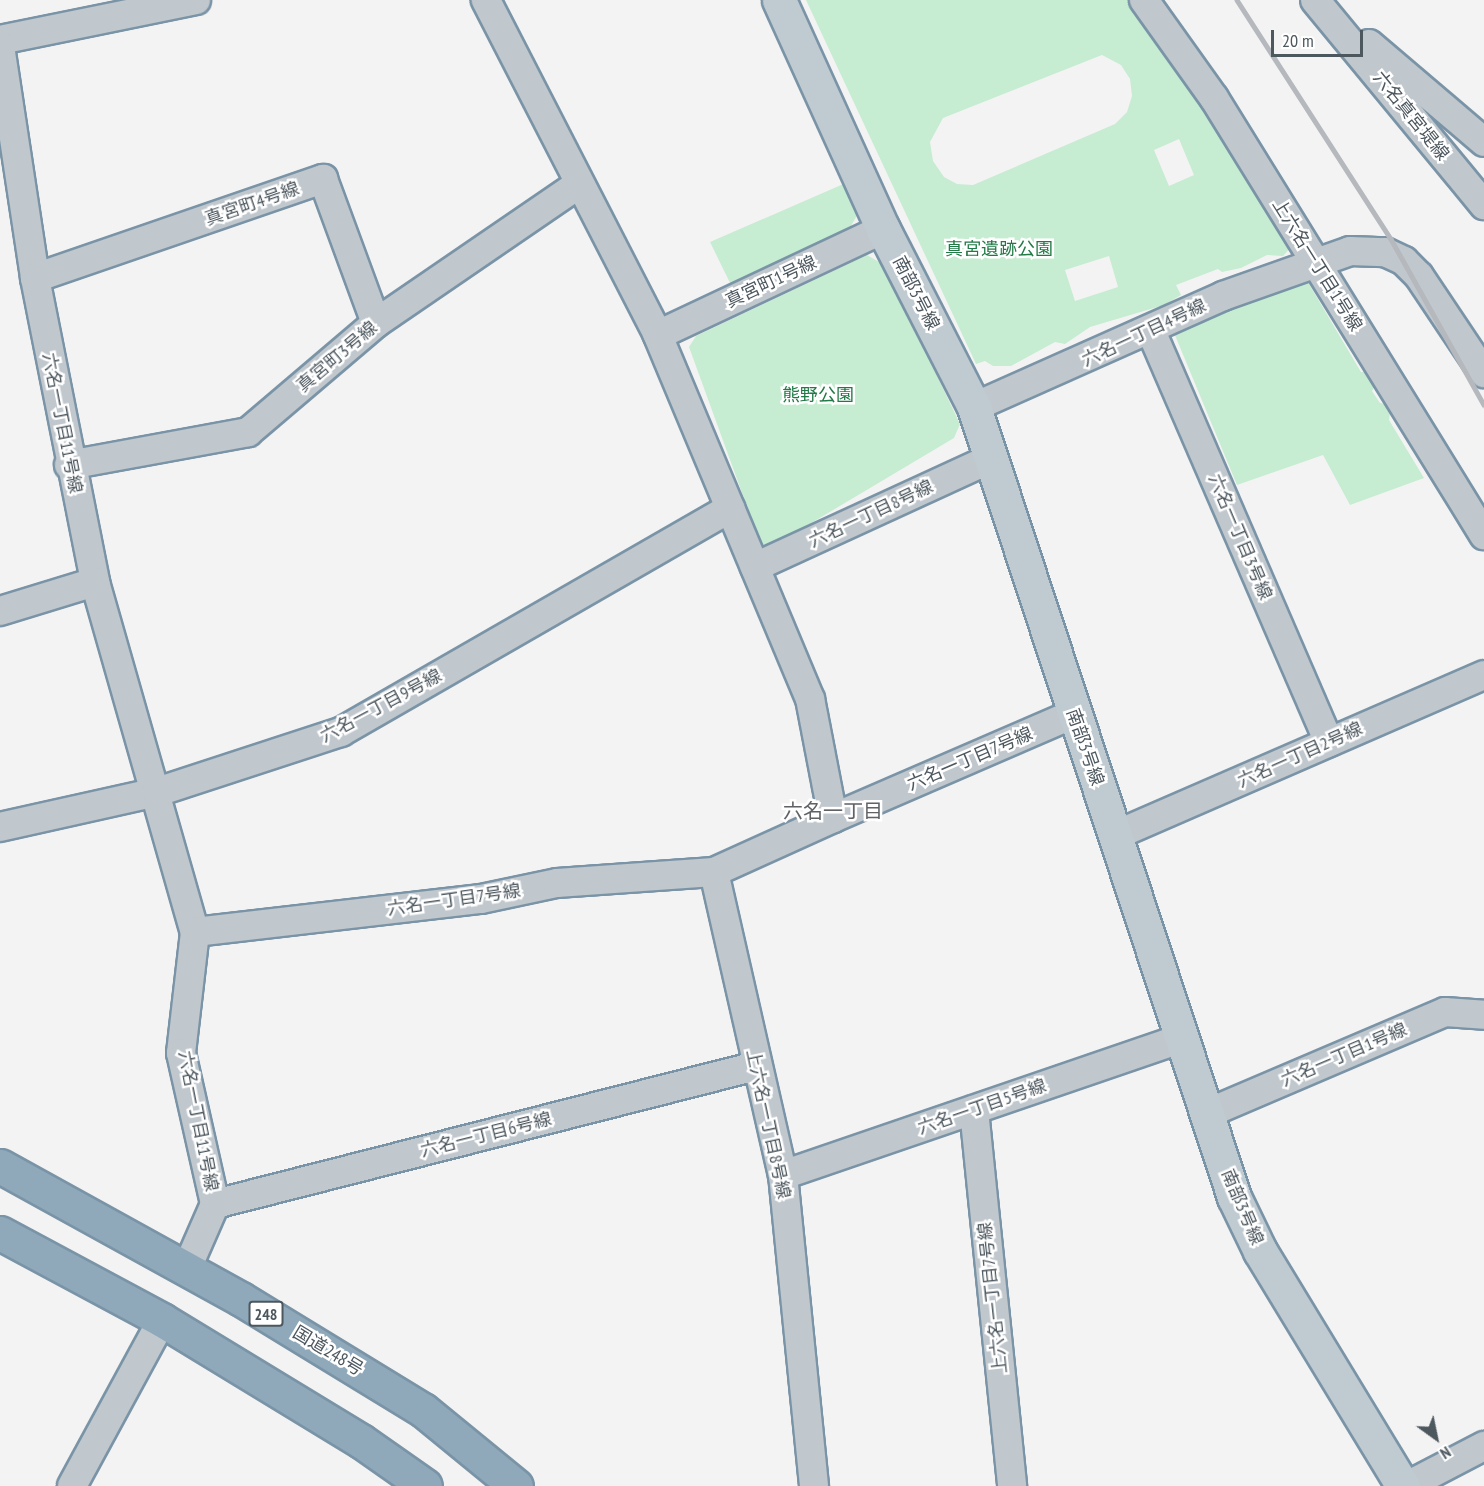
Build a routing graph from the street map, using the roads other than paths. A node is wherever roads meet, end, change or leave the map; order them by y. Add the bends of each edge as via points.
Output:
1 (486, 0) edge
2 (779, 0) edge
3 (1144, 0) edge
4 (1316, 0) edge
5 (190, 1) edge
6 (0, 40) edge
7 (0, 46) edge
8 (1484, 142) edge
9 (579, 184) junction
10 (1484, 205) edge
11 (883, 229) junction
12 (1315, 262) junction
13 (35, 278) junction
14 (376, 323) junction
15 (1151, 331) junction
16 (658, 335) junction
17 (1484, 373) edge
18 (974, 407) junction
19 (988, 460) junction
20 (69, 465) junction
21 (730, 508) junction
22 (1484, 535) edge
23 (755, 567) junction
24 (95, 582) junction
25 (0, 612) edge
26 (1484, 675) edge
27 (1073, 714) junction
28 (1329, 742) junction
29 (158, 792) junction
30 (833, 818) junction
31 (0, 827) edge
32 (1116, 835) junction
33 (714, 872) junction
34 (195, 932) junction
35 (1484, 1015) edge
36 (1181, 1039) junction
37 (756, 1066) junction
38 (974, 1110) junction
39 (1206, 1114) junction
40 (0, 1166) edge
41 (783, 1175) junction
42 (215, 1204) junction
43 (0, 1233) edge
44 (187, 1268) junction
45 (162, 1320) junction
46 (1484, 1446) edge
47 (72, 1486) edge
48 (425, 1486) edge
49 (516, 1486) edge
50 (814, 1486) edge
51 (1012, 1486) edge
52 (1403, 1486) edge
53 (1407, 1486) edge

1 - 9 street
2 - 11 street, 南部3号線
3 - 12 street, 上六名一丁目1号線 via 1214,98
4 - 8 street
4 - 10 street, 六名真宮堤線
5 - 6 street
7 - 13 street, 六名一丁目11号線
9 - 14 street, 真宮町3号線
9 - 16 street
11 - 16 street, 真宮町1号線
11 - 18 street, 南部3号線
12 - 15 street, 六名一丁目4号線 via 1223,296
12 - 17 street, 六名一丁目4号線 via 1350,251 1385,252 1404,261 1425,284
12 - 22 street, 上六名一丁目1号線
13 - 14 street, 真宮町4号線 via 323,179
13 - 20 street, 六名一丁目11号線
14 - 20 street, 真宮町3号線 via 248,432
15 - 18 street, 六名一丁目4号線
15 - 28 street, 六名一丁目3号線
16 - 21 street
18 - 19 street, 南部3号線
19 - 23 street, 六名一丁目8号線
19 - 27 street, 南部3号線
20 - 24 street, 六名一丁目11号線
21 - 23 street
21 - 29 street, 六名一丁目9号線 via 341,732
23 - 30 street via 810,699
24 - 25 street
24 - 29 street, 六名一丁目11号線 via 139,741
26 - 28 street, 六名一丁目2号線
27 - 30 street, 六名一丁目7号線
27 - 32 street, 南部3号線
28 - 32 street, 六名一丁目2号線
29 - 31 street, 六名一丁目9号線
29 - 34 street, 六名一丁目11号線
30 - 33 street, 六名一丁目7号線
32 - 36 street, 南部3号線
33 - 34 street, 六名一丁目7号線 via 556,883 481,899
33 - 37 street, 上六名一丁目8号線
34 - 42 street, 六名一丁目11号線 via 181,1053
35 - 39 street, 六名一丁目1号線 via 1445,1012
36 - 38 street, 六名一丁目5号線
36 - 39 street, 南部3号線
37 - 41 street, 上六名一丁目8号線
37 - 42 street, 六名一丁目6号線
38 - 41 street, 六名一丁目5号線
38 - 51 street, 上六名一丁目7号線
39 - 52 street, 南部3号線 via 1234,1197 1260,1251
40 - 44 highway, 国道248号 / 248
41 - 50 street, 上六名一丁目8号線
42 - 44 street, 六名一丁目11号線
43 - 45 highway
44 - 49 highway, 国道248号 / 248 via 423,1410
45 - 47 street
45 - 48 highway via 361,1441
46 - 53 street

